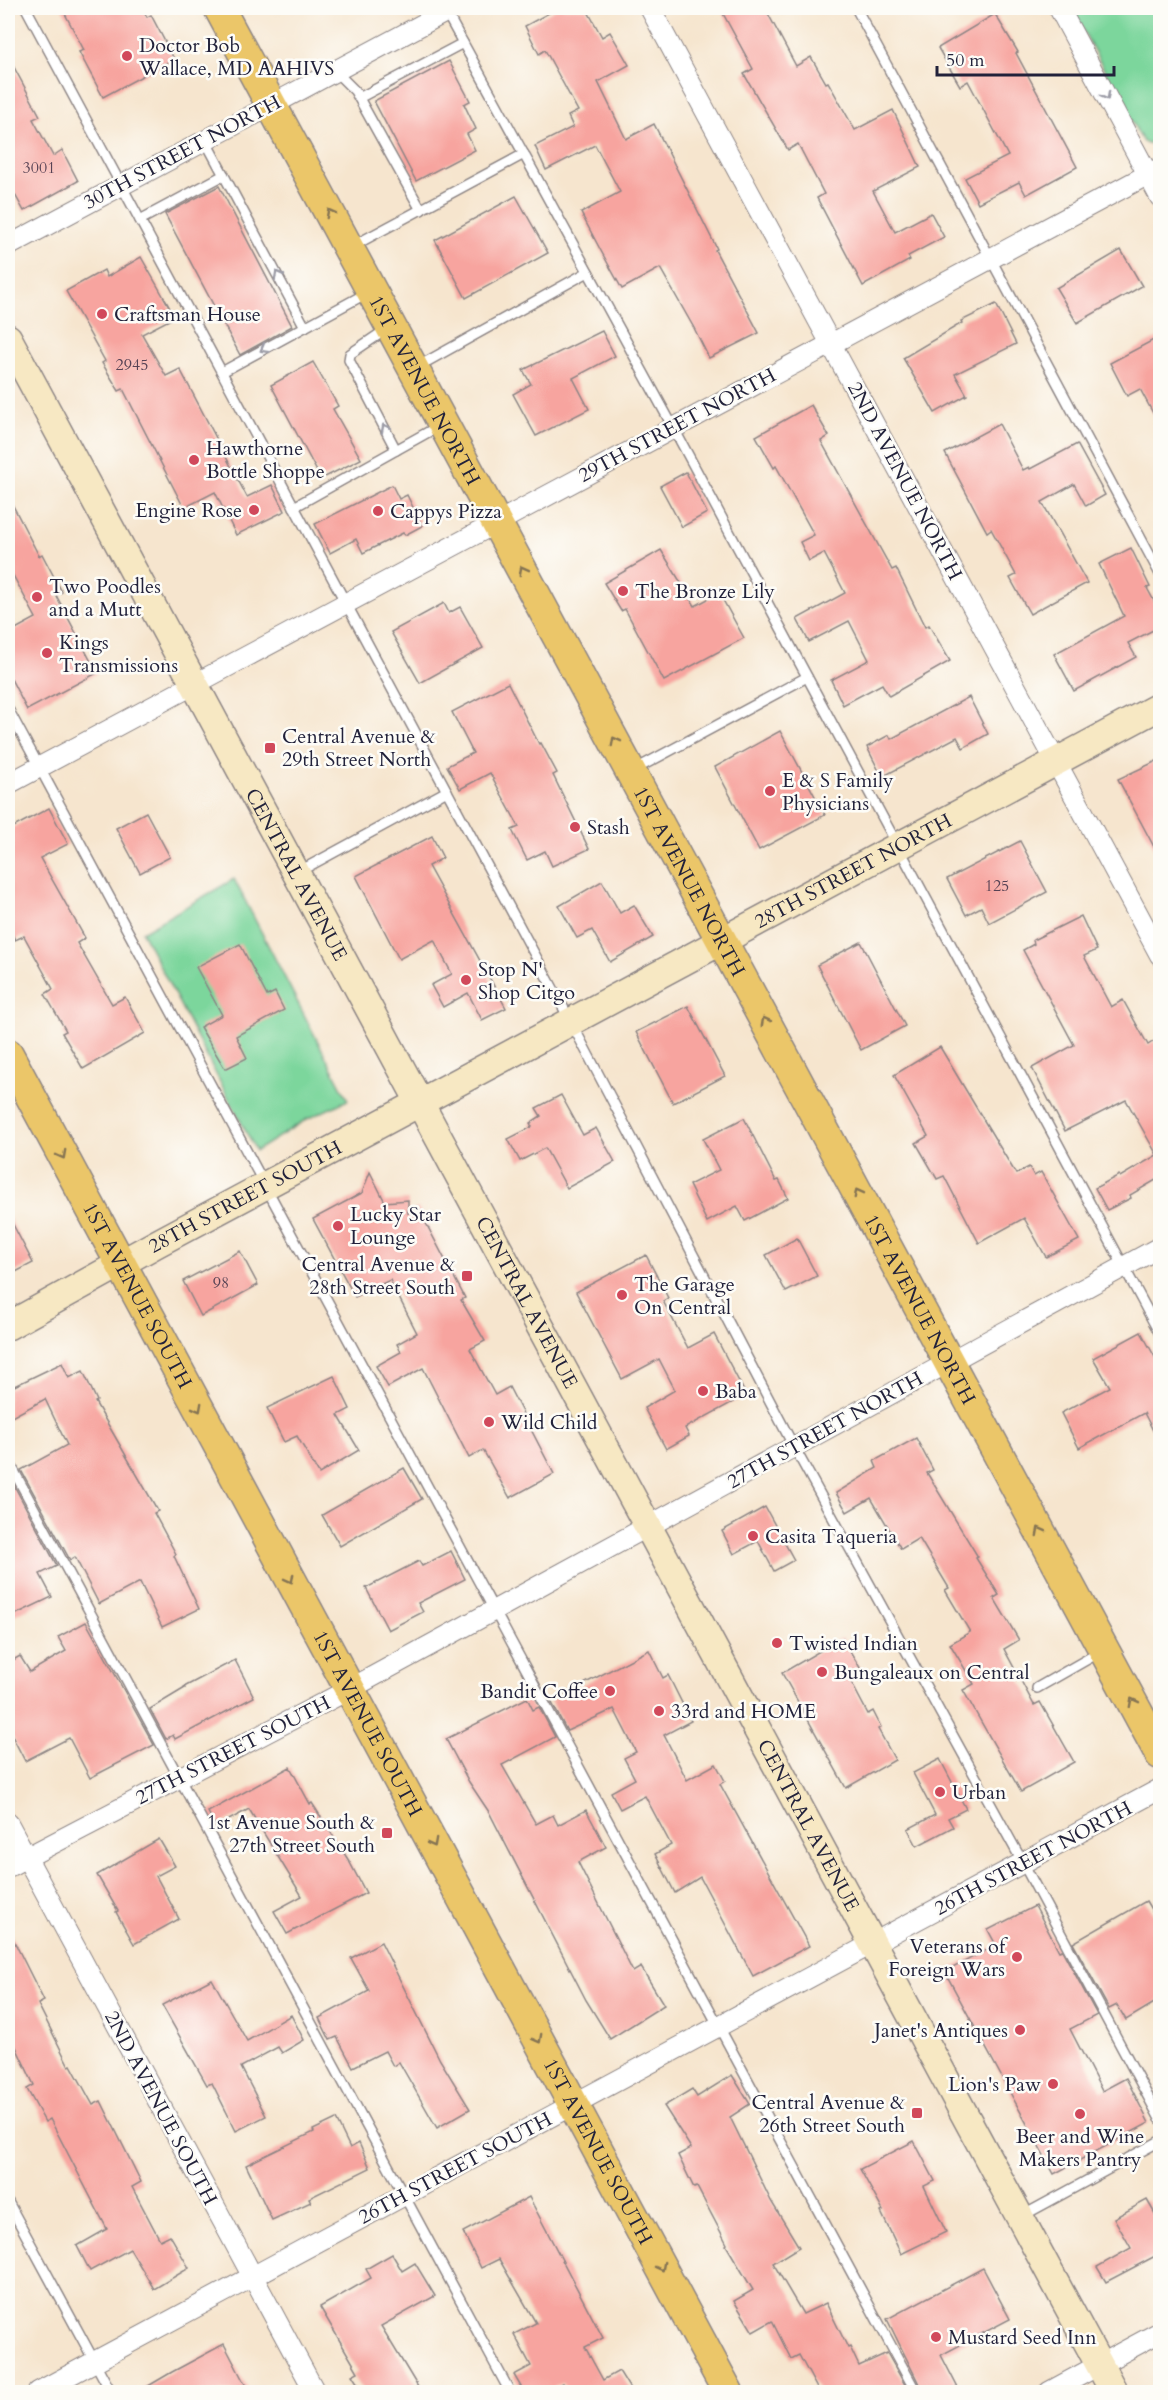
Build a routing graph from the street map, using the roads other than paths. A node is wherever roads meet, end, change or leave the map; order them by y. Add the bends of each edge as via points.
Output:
1 (26, 8) edge
2 (219, 8) edge
3 (650, 8) edge
4 (856, 8) edge
5 (1059, 8) edge
6 (448, 9) edge
7 (463, 43) junction
8 (334, 70) junction
9 (359, 98) junction
10 (271, 104) junction
11 (205, 140) junction
12 (524, 154) junction
13 (1154, 171) edge
14 (224, 175) junction
15 (121, 183) junction
16 (1161, 197) edge
17 (421, 210) junction
18 (140, 220) junction
19 (8, 246) edge
20 (349, 249) junction
21 (991, 258) junction
22 (588, 272) junction
23 (372, 290) junction
24 (392, 326) junction
25 (305, 327) junction
26 (8, 338) edge
27 (831, 343) junction
28 (414, 369) junction
29 (222, 372) junction
30 (443, 423) junction
31 (673, 427) junction
32 (396, 450) junction
33 (294, 507) junction
34 (496, 522) junction
35 (1161, 574) edge
36 (345, 602) junction
37 (807, 677) junction
38 (193, 683) junction
39 (1161, 706) edge
40 (8, 709) edge
41 (1057, 762) junction
42 (40, 766) junction
43 (631, 771) junction
44 (8, 784) edge
45 (447, 791) junction
46 (897, 847) junction
47 (296, 873) junction
48 (722, 941) junction
49 (1161, 955) edge
50 (571, 1022) junction
51 (8, 1054) edge
52 (420, 1103) junction
53 (265, 1186) junction
54 (1161, 1247) edge
55 (120, 1264) junction
56 (1124, 1267) junction
57 (8, 1326) edge
58 (1161, 1334) edge
59 (949, 1361) junction
60 (794, 1447) junction
61 (8, 1460) edge
62 (648, 1528) junction
63 (495, 1611) junction
64 (1104, 1649) junction
65 (1037, 1688) dead end
66 (350, 1689) junction
67 (1161, 1754) edge
68 (179, 1778) junction
69 (1161, 1789) edge
70 (8, 1823) edge
71 (26, 1857) junction
72 (1023, 1863) junction
73 (8, 1867) edge
74 (873, 1944) junction
75 (720, 2026) junction
76 (574, 2105) junction
77 (1161, 2119) edge
78 (1161, 2141) edge
79 (405, 2196) junction
80 (8, 2202) edge
81 (1020, 2218) junction
82 (253, 2277) junction
83 (1161, 2332) edge
84 (95, 2362) junction
85 (1099, 2364) junction
86 (38, 2392) edge
87 (111, 2392) edge
88 (315, 2392) edge
89 (510, 2392) edge
90 (729, 2392) edge
91 (916, 2392) edge
92 (1049, 2392) edge
93 (1114, 2392) edge

1 - 15 lane
2 - 10 main road, 1ST AVENUE NORTH
3 - 27 street, 2ND AVENUE NORTH
4 - 21 lane
5 -> 13 street
6 - 7 lane
6 - 8 street, 30TH STREET NORTH
7 - 9 lane
7 - 12 lane
8 - 9 lane
8 - 10 street, 30TH STREET NORTH
9 - 17 lane
10 - 11 street, 30TH STREET NORTH
20 -> 10 main road, 1ST AVENUE NORTH
11 - 14 lane
11 - 15 street, 30TH STREET NORTH
12 - 17 lane
12 - 22 lane
13 - 16 street
13 - 21 street, 29TH STREET NORTH
14 - 18 lane
25 -> 14 lane
15 - 18 lane
15 - 19 street, 30TH STREET NORTH
17 - 20 lane
18 - 29 lane
20 - 23 main road, 1ST AVENUE NORTH
21 - 27 street, 29TH STREET NORTH
21 - 35 lane
22 - 28 lane
22 - 31 lane
23 - 24 main road, 1ST AVENUE NORTH
23 - 25 lane
24 - 28 main road, 1ST AVENUE NORTH
32 -> 24 lane via 349,360 354,350
25 -> 29 lane
26 - 38 street, CENTRAL AVENUE
27 - 31 street, 29TH STREET NORTH
27 - 41 street, 2ND AVENUE NORTH
28 - 30 main road, 1ST AVENUE NORTH
29 - 33 lane
30 - 32 lane
30 - 34 main road, 1ST AVENUE NORTH
31 - 34 street, 29TH STREET NORTH
31 - 37 lane
32 - 33 lane
33 - 36 lane
34 - 36 street, 29TH STREET NORTH
43 -> 34 main road, 1ST AVENUE NORTH
36 - 38 street, 29TH STREET NORTH
36 - 45 lane
37 - 43 lane
37 - 46 lane
38 - 42 street, 29TH STREET NORTH
38 - 47 street, CENTRAL AVENUE
39 - 41 street, 28TH STREET NORTH
40 - 42 lane
41 - 46 street, 28TH STREET NORTH
41 - 49 street, 2ND AVENUE NORTH
42 - 44 street, 29TH STREET NORTH
42 - 53 lane
43 - 48 main road, 1ST AVENUE NORTH
45 - 47 lane
45 - 50 lane
46 - 48 street, 28TH STREET NORTH
46 - 56 lane
47 - 52 street, CENTRAL AVENUE
48 - 50 street, 28TH STREET NORTH
59 -> 48 main road, 1ST AVENUE NORTH
50 - 52 street, 28TH STREET NORTH
50 - 60 lane
51 -> 55 main road, 1ST AVENUE SOUTH
52 - 53 street, 28TH STREET SOUTH
52 - 62 street, CENTRAL AVENUE
53 - 55 street, 28TH STREET SOUTH
53 - 63 lane
54 - 56 street, 27TH STREET NORTH
55 - 57 street, 28TH STREET SOUTH
55 -> 66 main road, 1ST AVENUE SOUTH
56 - 58 lane
56 - 59 street, 27TH STREET NORTH
59 - 60 street, 27TH STREET NORTH
64 -> 59 main road, 1ST AVENUE NORTH
60 - 62 street, 27TH STREET NORTH
60 - 72 lane
61 - 68 lane
62 - 63 street, 27TH STREET SOUTH
62 - 74 street, CENTRAL AVENUE
63 - 66 street, 27TH STREET SOUTH
63 - 75 lane
64 - 65 lane
67 -> 64 main road, 1ST AVENUE NORTH
66 - 68 street, 27TH STREET SOUTH
66 -> 76 main road, 1ST AVENUE SOUTH
68 - 71 street, 27TH STREET SOUTH
68 - 79 lane
69 - 72 street, 26TH STREET NORTH
70 - 71 street, 2ND AVENUE SOUTH
71 - 73 street, 27TH STREET SOUTH
71 - 82 street, 2ND AVENUE SOUTH
72 - 74 street, 26TH STREET NORTH
72 - 77 lane
74 - 75 street, 26TH STREET SOUTH
74 - 81 street, CENTRAL AVENUE
75 - 76 street, 26TH STREET SOUTH
75 - 91 lane
76 - 79 street, 26TH STREET SOUTH
76 -> 90 main road, 1ST AVENUE SOUTH
78 - 81 lane
79 - 82 street, 26TH STREET SOUTH
79 - 89 lane
80 - 84 lane
81 - 85 street, CENTRAL AVENUE
82 - 84 street, 26TH STREET SOUTH
82 - 88 street, 2ND AVENUE SOUTH
83 - 85 street
84 - 86 street, 26TH STREET SOUTH
84 - 87 lane
85 - 92 street
85 - 93 street, CENTRAL AVENUE

